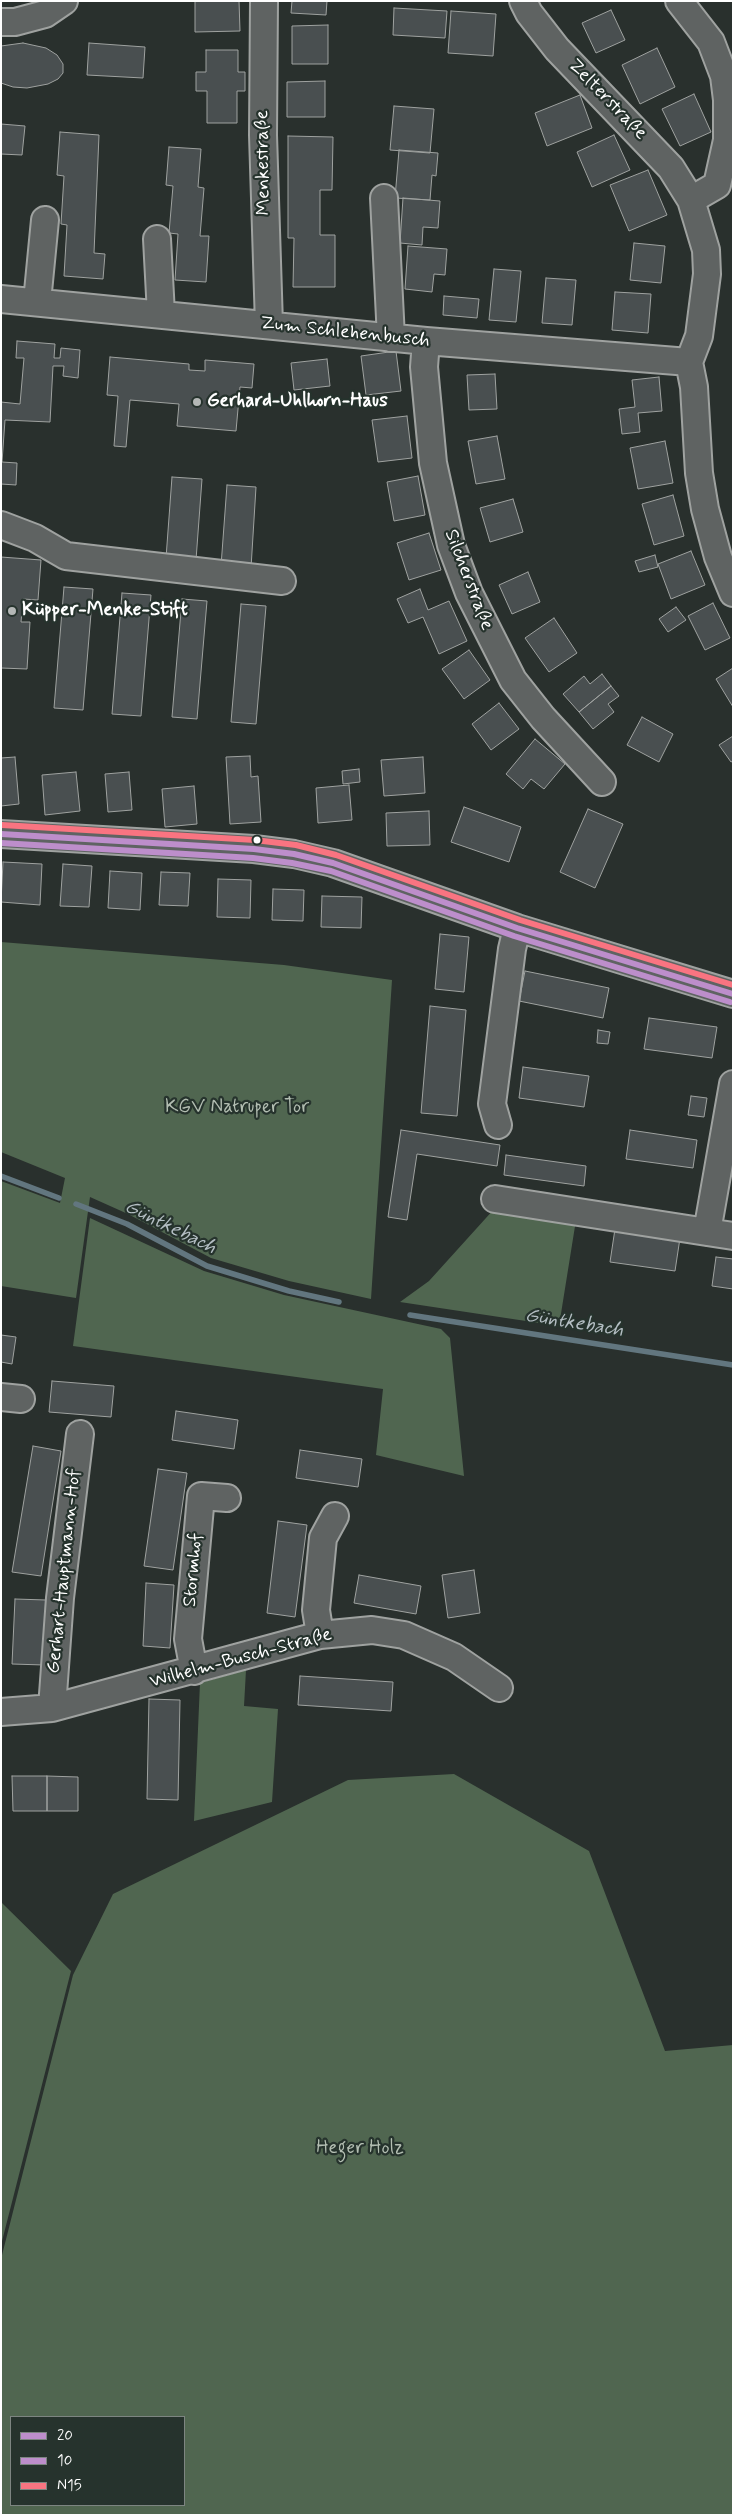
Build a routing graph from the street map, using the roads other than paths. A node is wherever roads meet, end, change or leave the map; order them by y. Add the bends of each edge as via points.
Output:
1 (64, 1) edge
2 (264, 1) edge
3 (523, 1) edge
4 (679, 1) edge
5 (1, 22) edge
6 (384, 198) dead end
7 (691, 200) junction
8 (45, 220) dead end
9 (157, 239) dead end
10 (1, 299) edge
11 (37, 302) junction
12 (161, 314) junction
13 (269, 325) junction
14 (391, 338) junction
15 (426, 341) junction
16 (689, 362) junction
17 (1, 525) edge
18 (282, 581) dead end
19 (733, 593) edge
20 (602, 782) dead end
21 (1, 834) edge
22 (517, 928) junction
23 (733, 994) edge
24 (733, 1084) edge
25 (498, 1126) dead end
26 (495, 1199) dead end
27 (707, 1232) junction
28 (733, 1236) edge
29 (80, 1434) dead end
30 (227, 1498) dead end
31 (335, 1516) dead end
32 (320, 1635) junction
33 (194, 1671) junction
34 (499, 1688) dead end
35 (52, 1708) junction
36 (1, 1712) edge

1 - 5 street via 45,14 15,22
2 - 13 street, Menkestraße via 263,135
3 - 7 street, Zelterstraße via 557,49 671,168
4 - 7 street via 712,42 724,76 728,100 727,140 717,185
6 - 14 street
7 - 16 street, Zelterstraße via 706,250 708,274 699,336
8 - 11 street
9 - 12 street
10 - 11 street, Zum Schlehenbusch
11 - 12 street, Zum Schlehenbusch
12 - 13 street, Zum Schlehenbusch
13 - 14 street, Zum Schlehenbusch
14 - 15 street, Zum Schlehenbusch
15 - 16 street, Zum Schlehenbusch
15 - 20 street, Silcherstraße via 424,367 433,463 451,545 469,594 514,680 543,718
16 - 19 street via 705,509 718,557
17 - 18 street via 35,538 66,556
21 - 22 street via 294,854 382,879
22 - 23 street
22 - 25 street via 492,1104
24 - 27 street
26 - 27 street
27 - 28 street
29 - 35 street, Gerhart-Hauptmann-Hof via 60,1598
30 - 33 street, Stormhof via 201,1496 188,1639
31 - 32 street via 323,1538 316,1610
32 - 33 street, Wilhelm-Busch-Straße
32 - 34 street, Wilhelm-Busch-Straße via 372,1630 404,1635 454,1657
33 - 35 street, Wilhelm-Busch-Straße
35 - 36 street, Wilhelm-Busch-Straße

